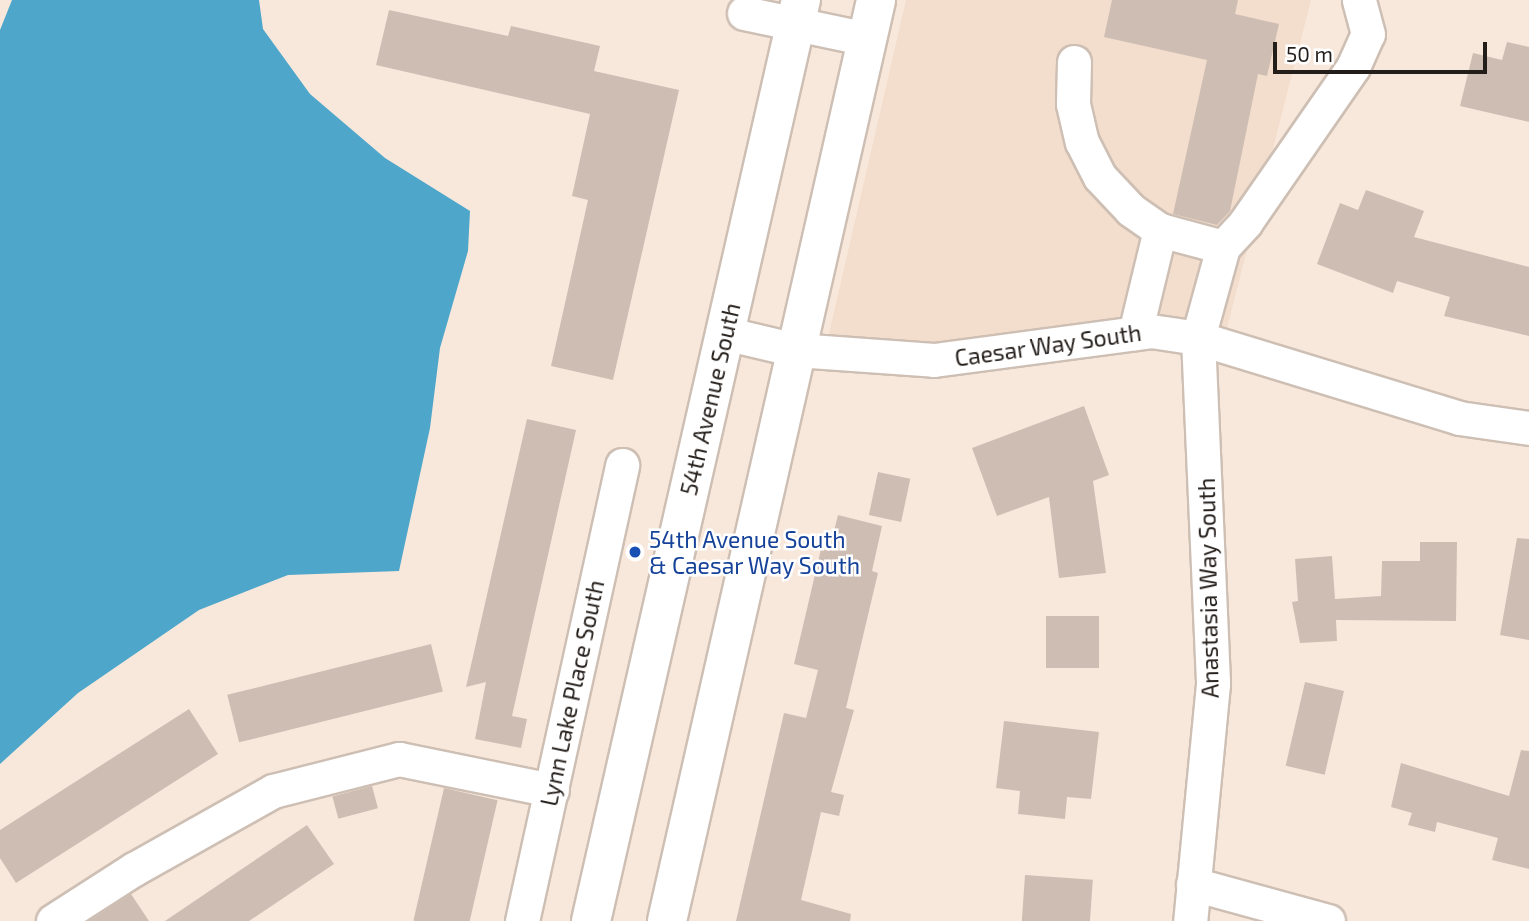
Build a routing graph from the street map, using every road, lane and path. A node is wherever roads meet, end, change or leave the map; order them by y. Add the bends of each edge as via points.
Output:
1 (876, 0) edge
2 (1359, 0) edge
3 (744, 13) dead end
4 (798, 13) edge
5 (867, 39) junction
6 (1074, 62) dead end
7 (1160, 230) junction
8 (1223, 247) junction
9 (1135, 333) junction
10 (724, 334) junction
11 (1198, 338) junction
12 (796, 350) junction
13 (1529, 428) edge
14 (622, 465) dead end
15 (551, 790) junction
16 (1193, 884) junction
17 (53, 921) edge
18 (522, 921) edge
19 (592, 921) edge
20 (667, 921) edge
21 (1191, 921) edge
22 (1328, 921) edge

1 - 5 main road
2 - 8 street via 1368,34 1353,67 1245,223
3 - 4 street
4 - 5 street
4 - 10 main road, 54th Avenue South
5 - 12 main road
6 - 7 street via 1073,104 1094,165 1130,210
7 - 8 street
7 - 9 street
8 - 11 street, Anastasia Way South
9 - 11 street, Caesar Way South
9 - 12 street, Caesar Way South via 934,360
10 - 12 street, Caesar Way South
10 - 19 main road, 54th Avenue South
11 - 13 street, Caesar Way South via 1460,418
11 - 16 street, Anastasia Way South via 1213,684
12 - 20 main road
14 - 15 street, Lynn Lake Place South
15 - 17 street via 400,759 286,788 146,862
15 - 18 street, Lynn Lake Place South
16 - 21 street, Anastasia Way South
16 - 22 street

